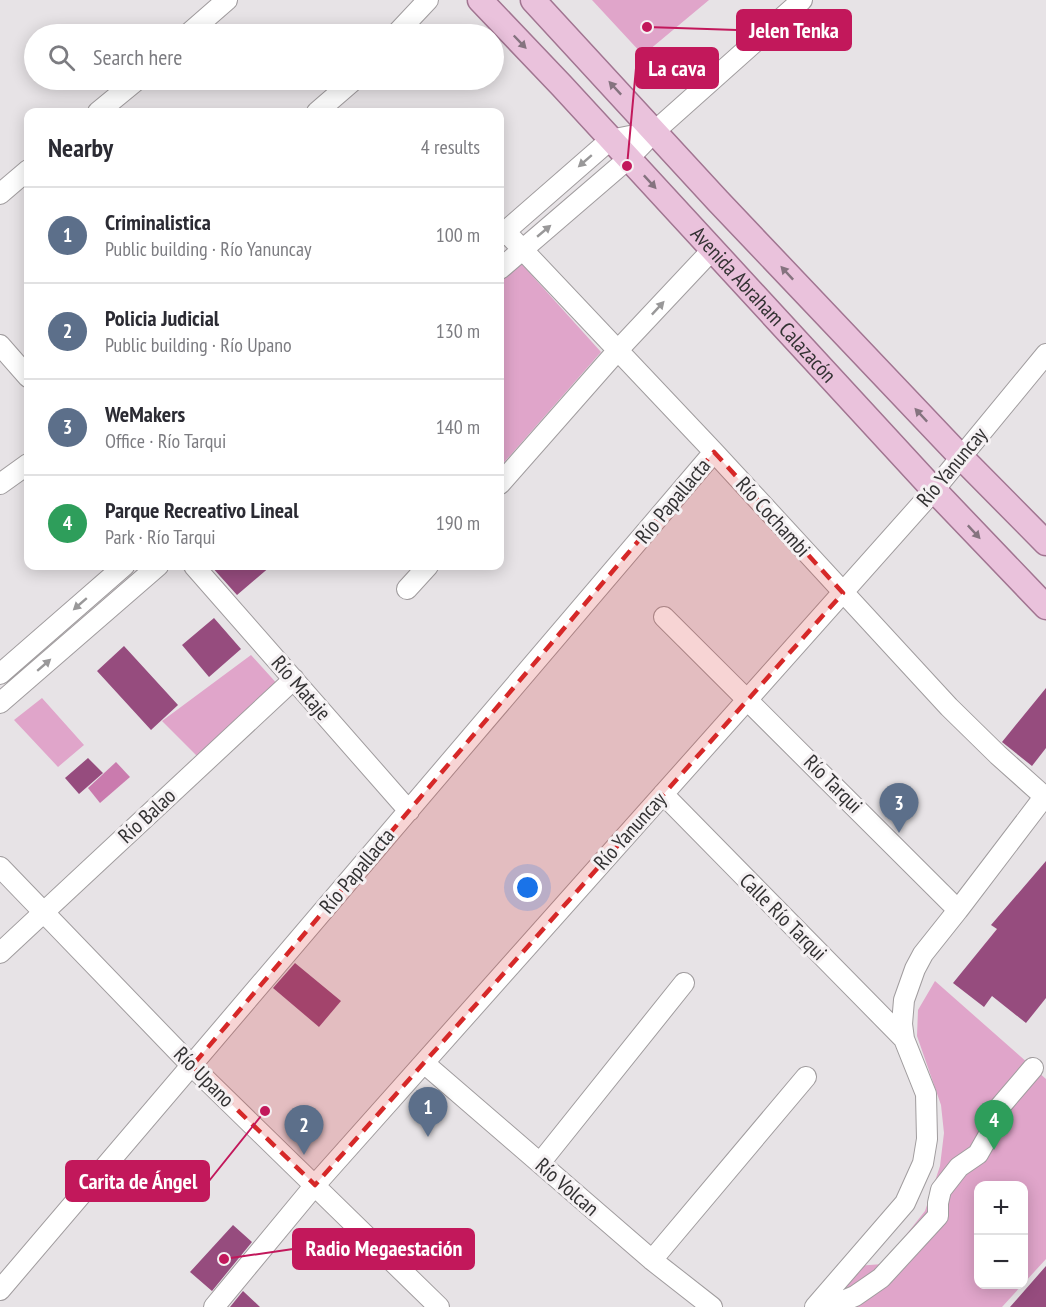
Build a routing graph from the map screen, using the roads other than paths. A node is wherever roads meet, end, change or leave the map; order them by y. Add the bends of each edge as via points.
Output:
1 (227, 0) edge
2 (428, 0) edge
3 (480, 0) edge
4 (533, 0) edge
5 (802, 0) edge
6 (199, 24) edge
7 (405, 24) edge
8 (503, 24) edge
9 (504, 25) edge
10 (125, 90) edge
11 (342, 90) edge
12 (103, 108) edge
13 (322, 108) edge
14 (655, 131) junction
15 (610, 140) junction
16 (628, 159) junction
17 (24, 173) edge
18 (0, 194) edge
19 (504, 232) edge
20 (504, 236) edge
21 (522, 249) junction
22 (712, 250) junction
23 (504, 265) edge
24 (0, 345) edge
25 (618, 350) junction
26 (1046, 354) edge
27 (24, 367) edge
28 (714, 452) junction
29 (961, 457) junction
30 (24, 467) edge
31 (504, 479) edge
32 (0, 484) edge
33 (934, 490) junction
34 (1046, 543) edge
35 (119, 570) edge
36 (153, 570) edge
37 (198, 570) edge
38 (424, 570) edge
39 (407, 589) dead end
40 (843, 593) junction
41 (1046, 606) edge
42 (664, 617) dead end
43 (0, 674) edge
44 (294, 679) junction
45 (748, 699) junction
46 (0, 703) edge
47 (663, 794) junction
48 (1045, 798) edge
49 (409, 811) junction
50 (0, 867) edge
51 (958, 910) junction
52 (43, 912) junction
53 (0, 953) edge
54 (684, 983) dead end
55 (904, 1039) junction
56 (424, 1063) junction
57 (192, 1066) junction
58 (1033, 1068) dead end
59 (806, 1077) dead end
60 (540, 1163) junction
61 (315, 1185) junction
62 (652, 1260) junction
63 (0, 1290) edge
64 (214, 1307) edge
65 (439, 1307) edge
66 (712, 1307) edge
67 (815, 1307) edge
68 (829, 1307) edge

1 - 6 street
2 - 7 street
3 -> 8 main road, Avenida Abraham Calazacón
14 -> 4 main road, Avenida Abraham Calazacón
5 - 14 street
9 -> 15 main road, Avenida Abraham Calazacón
10 - 12 street
11 - 13 street
14 - 15 street
14 - 16 street
29 -> 14 main road, Avenida Abraham Calazacón
15 - 16 main road, Avenida Abraham Calazacón
15 -> 19 street
21 -> 16 street
16 -> 22 main road, Avenida Abraham Calazacón
17 - 18 street
20 - 21 street, Río Cochambi
21 - 23 street
21 - 25 street, Río Cochambi
25 -> 22 street
22 - 33 main road, Avenida Abraham Calazacón
24 - 27 street
25 - 28 street, Río Cochambi
25 - 31 street
26 - 29 street, Río Yanuncay
28 - 40 street, Río Cochambi
28 - 49 street, Río Papallacta
29 - 33 street, Río Yanuncay
29 - 34 main road, Avenida Abraham Calazacón
30 - 32 street
33 - 40 street, Río Yanuncay
33 -> 41 main road, Avenida Abraham Calazacón
35 -> 43 street
46 -> 36 street
37 - 44 street, Río Mataje
38 - 39 street
40 - 45 street, Río Yanuncay
40 - 48 street, Río Cochambi via 949,707
42 - 45 street, Río Tarqui
44 - 49 street, Río Mataje
44 - 52 street, Río Balao
45 - 47 street, Río Yanuncay
45 - 51 street, Río Tarqui
47 - 55 street, Calle Río Tarqui
47 - 56 street, Río Yanuncay
48 - 51 street
49 - 57 street, Río Papallacta
50 - 52 street, Río Upano
51 - 55 street via 922,954 915,969 904,1000
52 - 53 street, Río Balao
52 - 57 street, Río Upano
54 - 60 street
55 - 67 street via 926,1094 923,1163 905,1203
56 - 60 street, Río Volcan
56 - 61 street, Río Yanuncay
57 - 61 street, Río Upano
57 - 63 street, Río Papallacta
58 - 68 street via 998,1109 995,1124 978,1154 959,1167 941,1190 938,1216 881,1278 855,1296
59 - 62 street
60 - 62 street, Río Volcan
61 - 64 street, Río Yanuncay
61 - 65 street, Río Upano
62 - 66 street, Río Volcan

